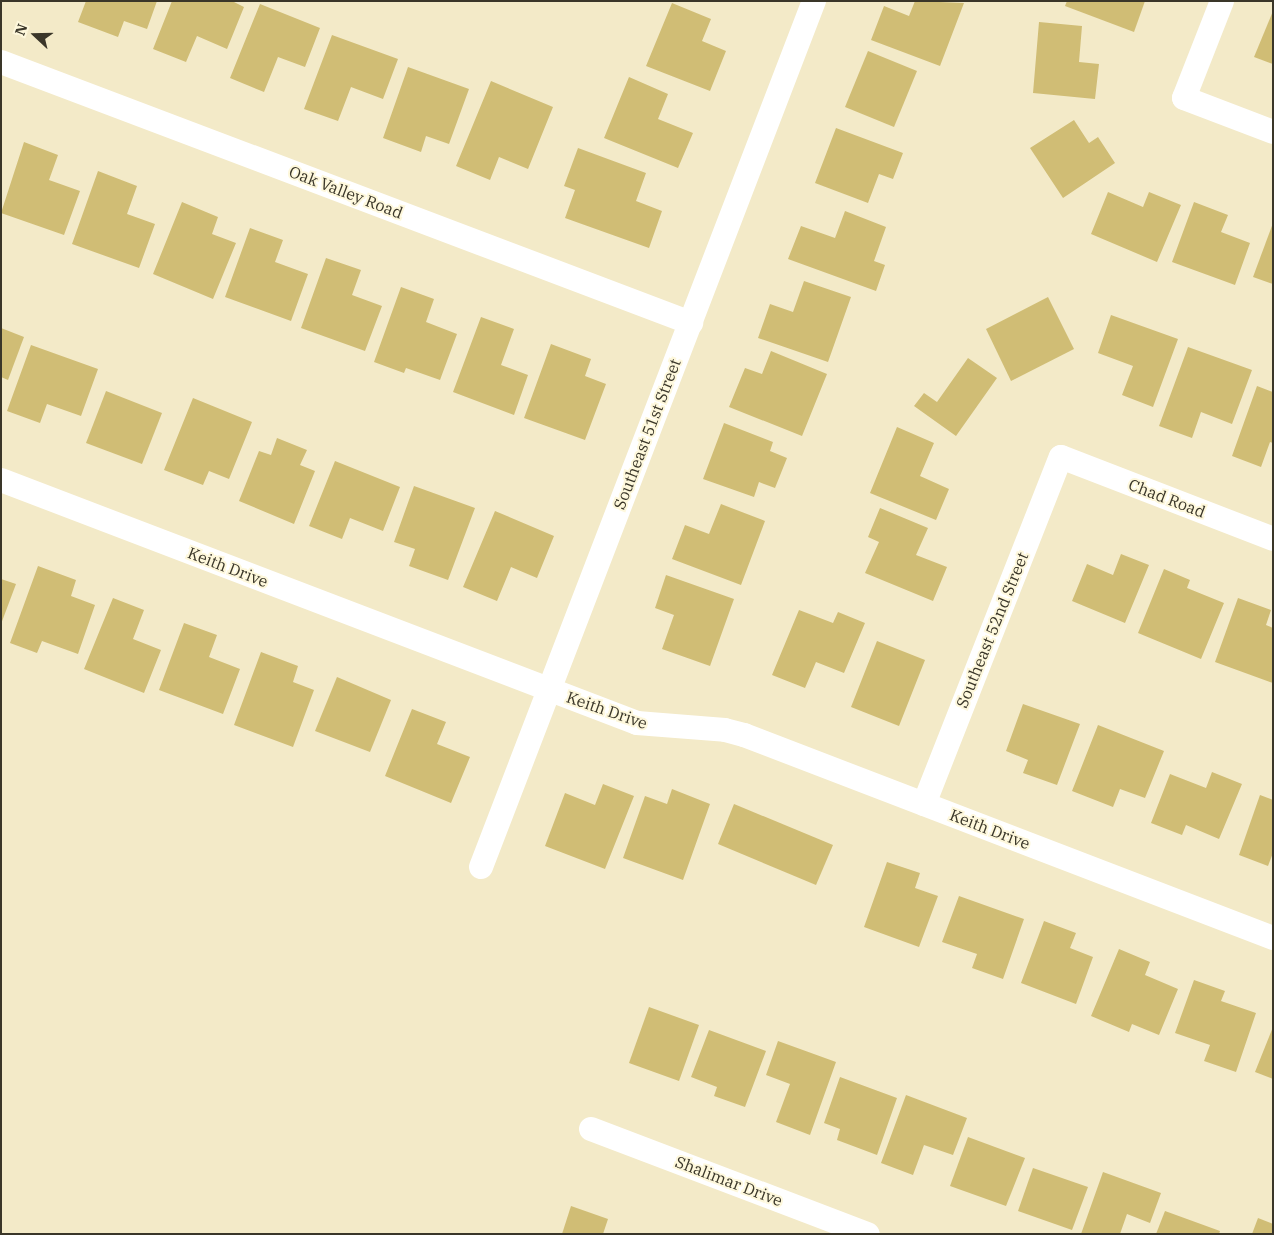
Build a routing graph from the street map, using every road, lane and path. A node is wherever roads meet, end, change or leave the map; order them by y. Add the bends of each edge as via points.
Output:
1 (814, 1) edge
2 (1222, 1) edge
3 (1, 62) edge
4 (1273, 132) edge
5 (691, 323) junction
6 (1060, 456) joint
7 (1, 480) edge
8 (1273, 539) edge
9 (548, 689) junction
10 (924, 804) junction
11 (481, 867) dead end
12 (1273, 938) edge
13 (591, 1129) dead end
14 (868, 1234) edge

1 - 5 street, Southeast 51st Street
2 - 4 street via 1184,98
3 - 5 street, Oak Valley Road
5 - 9 street, Southeast 51st Street
6 - 8 street, Chad Road
6 - 10 street, Southeast 52nd Street
7 - 9 street, Keith Drive
9 - 10 street, Keith Drive via 637,723 725,730 744,735
9 - 11 street, Southeast 51st Street
10 - 12 street, Keith Drive
13 - 14 street, Shalimar Drive

